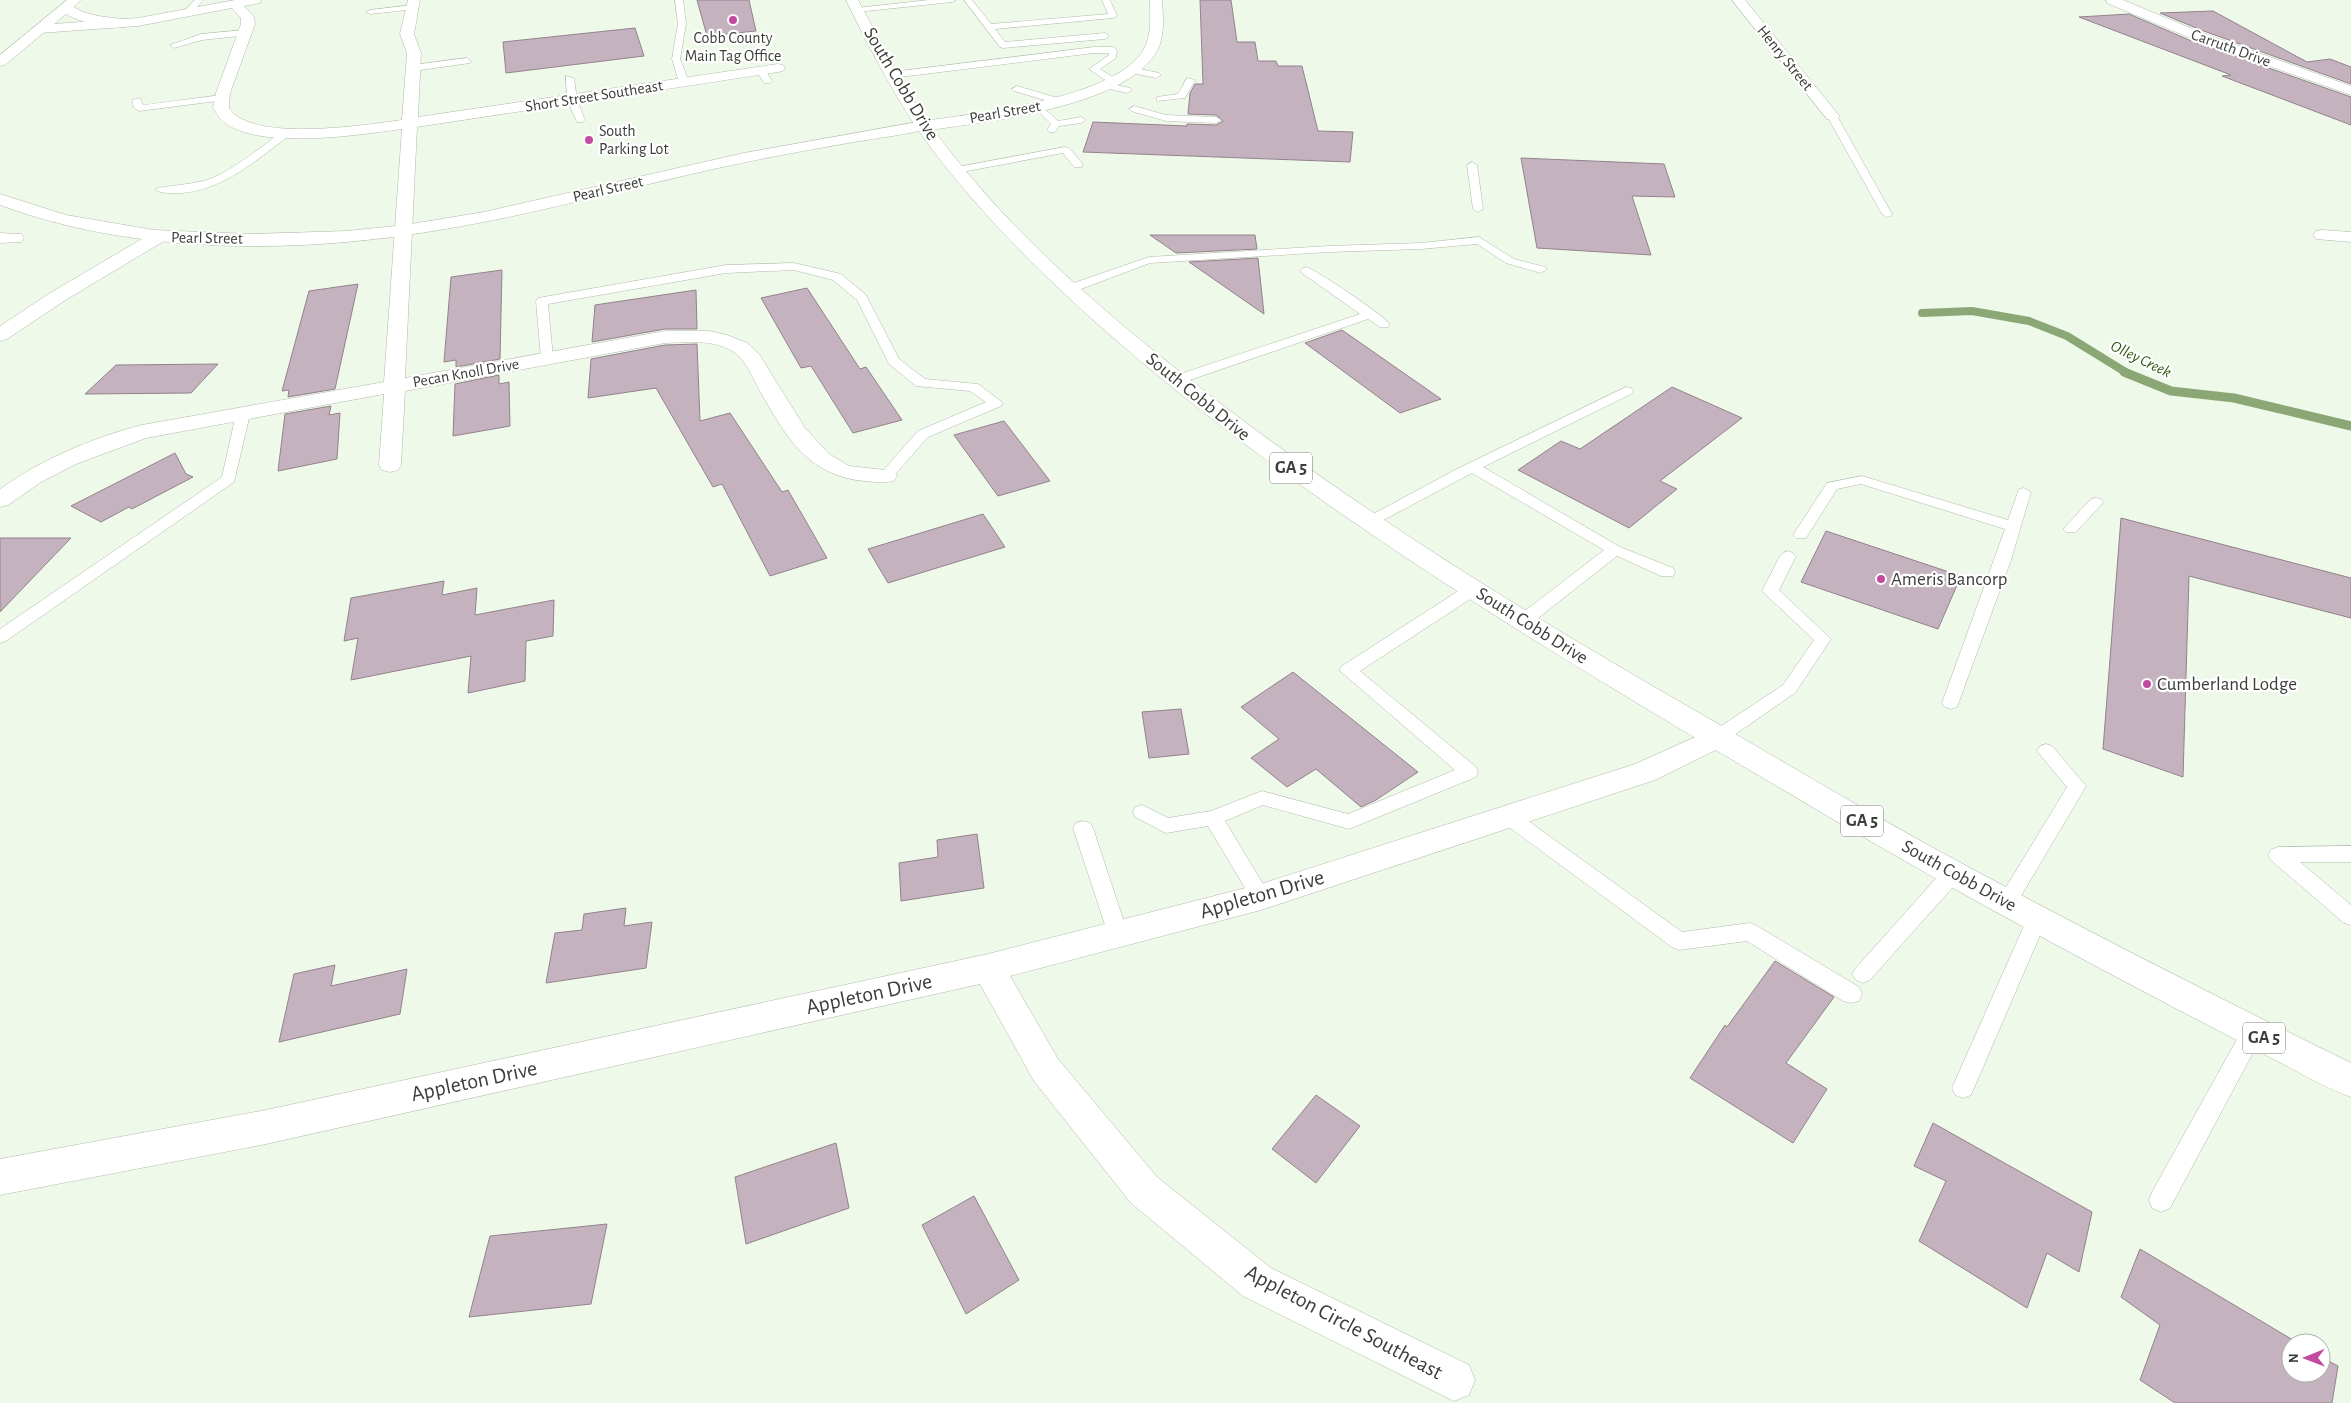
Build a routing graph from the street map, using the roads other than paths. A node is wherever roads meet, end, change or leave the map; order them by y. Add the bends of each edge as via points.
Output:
1 (198, 0) edge
2 (256, 0) edge
3 (679, 0) edge
4 (952, 0) edge
5 (968, 0) edge
6 (1106, 0) edge
7 (1156, 0) edge
8 (1738, 0) edge
9 (2112, 0) edge
10 (71, 4) edge
11 (413, 4) edge
12 (236, 5) junction
13 (854, 5) edge
14 (370, 12) dead end
15 (186, 14) junction
16 (126, 23) junction
17 (238, 24) junction
18 (989, 27) junction
19 (39, 29) junction
20 (1105, 36) dead end
21 (174, 46) dead end
22 (467, 61) dead end
23 (0, 62) edge
24 (413, 68) junction
25 (778, 68) dead end
26 (1131, 70) junction
27 (892, 75) junction
28 (1156, 75) dead end
29 (570, 78) dead end
30 (1190, 80) dead end
31 (684, 82) junction
32 (1109, 83) junction
33 (1017, 89) dead end
34 (1127, 90) dead end
35 (2351, 91) edge
36 (222, 98) junction
37 (1160, 99) dead end
38 (137, 100) dead end
39 (572, 100) junction
40 (1058, 101) junction
41 (1038, 106) junction
42 (1134, 109) dead end
43 (1832, 116) joint
44 (580, 120) dead end
45 (1081, 120) dead end
46 (1216, 120) dead end
47 (409, 123) junction
48 (923, 126) junction
49 (288, 132) junction
50 (1078, 164) dead end
51 (1472, 164) dead end
52 (956, 170) junction
53 (160, 188) dead end
54 (0, 199) edge
55 (1478, 209) dead end
56 (1887, 214) dead end
57 (403, 231) junction
58 (2322, 235) dead end
59 (2351, 236) edge
60 (158, 238) junction
61 (1541, 268) dead end
62 (1306, 271) dead end
63 (1069, 289) junction
64 (1371, 314) junction
65 (1384, 324) dead end
66 (0, 335) edge
67 (547, 358) junction
68 (1176, 380) junction
69 (396, 386) junction
70 (1626, 391) dead end
71 (243, 414) junction
72 (390, 465) dead end
73 (1473, 467) junction
74 (886, 476) joint
75 (2024, 492) dead end
76 (0, 500) edge
77 (2096, 502) dead end
78 (1369, 522) junction
79 (2013, 527) junction
80 (2071, 529) dead end
81 (1801, 535) dead end
82 (1615, 550) junction
83 (1788, 556) dead end
84 (1667, 572) dead end
85 (1472, 590) junction
86 (1522, 622) junction
87 (0, 637) edge
88 (1951, 703) dead end
89 (1718, 737) junction
90 (2046, 751) dead end
91 (1142, 812) dead end
92 (1509, 817) junction
93 (1213, 818) junction
94 (1083, 828) dead end
95 (2351, 854) edge
96 (1953, 873) junction
97 (1261, 897) junction
98 (2007, 902) junction
99 (2351, 917) edge
100 (2037, 918) junction
101 (1118, 934) junction
102 (988, 968) junction
103 (1863, 974) dead end
104 (1852, 994) dead end
105 (2253, 1032) junction
106 (2351, 1081) edge
107 (1963, 1088) dead end
108 (0, 1177) edge
109 (2161, 1200) dead end
110 (1454, 1380) dead end

1 - 15 lane
2 - 12 street
3 - 31 lane via 682,24 676,59
4 - 13 lane
5 - 18 lane
6 - 18 lane via 1112,16
7 - 26 street, Pearl Street via 1156,29 1152,46 1147,56
8 - 43 street, Henry Street
9 - 35 street, Carruth Drive via 2195,35
10 - 16 street via 80,18
10 - 19 street
11 - 14 lane
11 - 24 street via 407,34 414,53
12 - 15 street
12 - 17 street via 247,17
13 - 27 street, South Cobb Drive
15 - 16 street
15 - 17 street
16 - 19 street
17 - 21 lane
17 - 36 street
18 - 20 lane via 1003,45
19 - 23 street
22 - 24 lane
24 - 47 street
25 - 31 street, Short Street Southeast via 764,75
26 - 28 lane
26 - 32 street, Pearl Street
27 - 32 lane via 1113,50 1113,56 1094,69
27 - 48 street, South Cobb Drive
29 - 39 lane
30 - 37 lane via 1182,96
31 - 39 street, Short Street Southeast
32 - 34 lane
32 - 40 street, Pearl Street
33 - 40 lane
36 - 38 lane via 139,108
36 - 49 street, Short Street Southeast via 223,114 237,124
39 - 44 lane
39 - 47 street, Short Street Southeast
40 - 41 street, Pearl Street
41 - 45 lane via 1054,127
41 - 48 street, Pearl Street
42 - 46 lane via 1166,118
43 - 56 lane
47 - 49 street, Short Street Southeast via 338,131
47 - 57 street
48 - 52 street, South Cobb Drive / GA 5
48 - 57 street, Pearl Street via 773,152 503,213
49 - 53 lane via 239,168 202,186 175,191
50 - 52 lane via 1065,150
51 - 55 lane
52 - 63 street, South Cobb Drive / GA 5
54 - 60 street, Pearl Street via 73,223
57 - 60 street, Pearl Street via 296,238
57 - 69 street
58 - 59 street
60 - 66 street via 57,297
61 - 63 lane via 1510,261 1479,240 1149,260
62 - 64 lane
63 - 68 street, South Cobb Drive / GA 5
64 - 65 lane
64 - 68 lane
67 - 69 street, Pecan Knoll Drive
67 - 74 street, Pecan Knoll Drive via 665,337 690,335 728,340 749,354 804,443 818,458 833,468
67 - 74 lane via 542,301 726,269 794,266 837,277 862,298 894,361 921,383 972,387 996,403 923,434
68 - 78 street, South Cobb Drive / GA 5 via 1256,442
69 - 71 street, Pecan Knoll Drive
69 - 72 street
70 - 73 lane
71 - 76 street, Pecan Knoll Drive via 142,432 109,442 49,468
71 - 87 lane via 229,479
73 - 78 lane
73 - 82 lane
75 - 79 lane
77 - 80 lane
78 - 85 street, South Cobb Drive / GA 5
79 - 81 lane via 1862,480 1832,486
79 - 88 lane
82 - 84 lane
82 - 86 lane
83 - 89 lane via 1770,591 1823,640 1789,689
85 - 86 street, South Cobb Drive / GA 5
85 - 93 lane via 1348,670 1469,772 1349,822 1262,798
86 - 89 street, South Cobb Drive / GA 5
89 - 92 street, Appleton Drive via 1645,772
89 - 96 street, South Cobb Drive / GA 5
90 - 98 lane via 2077,786
91 - 93 lane via 1166,826
92 - 97 street, Appleton Drive
92 - 104 lane via 1679,941 1750,932
93 - 97 lane
94 - 101 lane
95 - 99 lane via 2278,855
96 - 98 street, South Cobb Drive / GA 5
96 - 103 lane
97 - 101 street, Appleton Drive
98 - 100 street, South Cobb Drive / GA 5
100 - 105 street, South Cobb Drive / GA 5
100 - 107 lane
101 - 102 street, Appleton Drive
102 - 108 street, Appleton Drive via 266,1127
102 - 110 street, Appleton Circle Southeast via 1046,1070 1144,1190 1257,1282
105 - 106 street, South Cobb Drive / GA 5
105 - 109 lane

